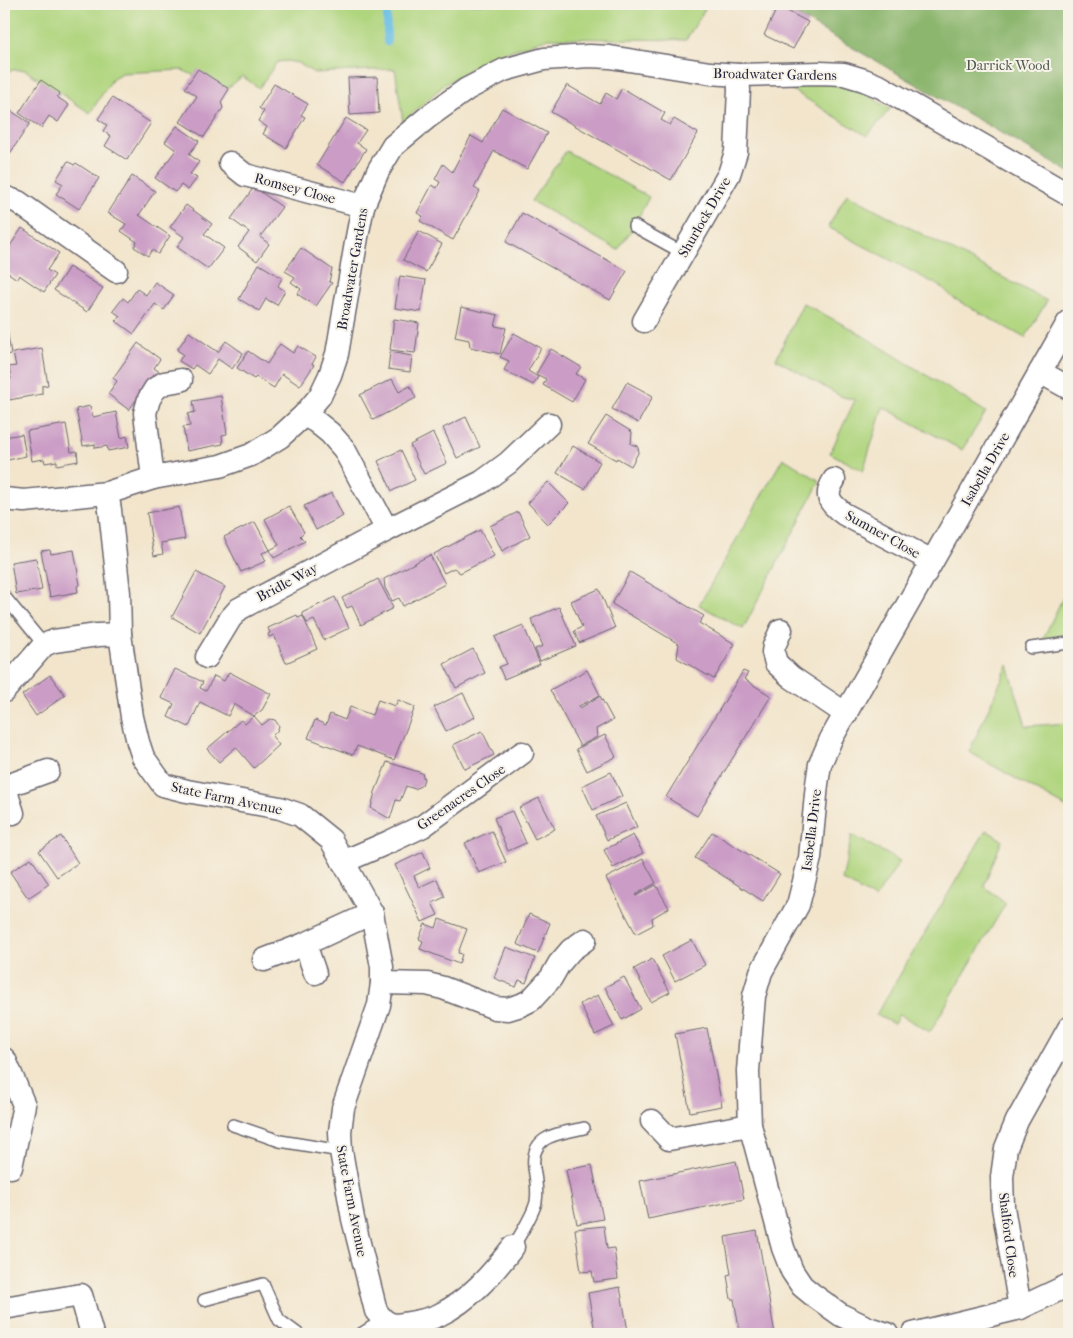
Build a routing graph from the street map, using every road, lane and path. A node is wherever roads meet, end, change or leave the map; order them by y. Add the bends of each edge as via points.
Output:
1 (738, 76) junction
2 (230, 163) dead end
3 (1069, 195) edge
4 (4, 196) edge
5 (363, 206) junction
6 (634, 226) dead end
7 (683, 253) junction
8 (116, 271) dead end
9 (644, 321) dead end
10 (1069, 321) edge
11 (1040, 372) junction
12 (181, 380) dead end
13 (1069, 388) edge
14 (304, 415) junction
15 (549, 424) dead end
16 (153, 478) junction
17 (834, 480) dead end
18 (107, 492) junction
19 (4, 499) edge
20 (387, 530) junction
21 (932, 561) junction
22 (4, 596) edge
23 (781, 630) dead end
24 (120, 634) junction
25 (1069, 643) edge
26 (44, 644) junction
27 (1031, 648) dead end
28 (208, 657) dead end
29 (4, 691) edge
30 (846, 714) junction
31 (522, 753) dead end
32 (48, 771) dead end
33 (4, 786) edge
34 (13, 813) dead end
35 (343, 862) junction
36 (372, 913) junction
37 (585, 940) dead end
38 (305, 944) junction
39 (264, 960) dead end
40 (315, 973) dead end
41 (382, 983) junction
42 (1069, 1028) edge
43 (4, 1059) edge
44 (652, 1121) dead end
45 (233, 1125) dead end
46 (750, 1125) junction
47 (584, 1128) dead end
48 (341, 1151) junction
49 (11, 1167) dead end
50 (513, 1247) joint
51 (1069, 1285) edge
52 (204, 1300) dead end
53 (4, 1308) edge
54 (1020, 1308) junction
55 (379, 1316) junction
56 (92, 1334) edge
57 (298, 1334) edge
58 (361, 1334) edge
59 (887, 1334) edge
60 (913, 1334) edge

1 - 3 street, Broadwater Gardens via 820,73 844,74 864,80
1 - 5 street, Broadwater Gardens via 588,56 544,60 504,70 467,89 393,146
1 - 7 street, Shurlock Drive via 736,152 729,174
2 - 5 street, Romsey Close via 245,175
4 - 8 street via 18,202
5 - 14 street, Broadwater Gardens via 337,354 320,396
6 - 7 lane
7 - 9 street, Shurlock Drive
10 - 11 street, Isabella Drive
11 - 13 street
11 - 21 street, Isabella Drive
12 - 16 street via 164,383 155,389 144,413
14 - 16 street, Broadwater Gardens via 280,437 251,455 220,466
14 - 20 street via 330,433 344,450
15 - 20 street, Bridle Way via 508,463 482,482
16 - 18 street, Broadwater Gardens
17 - 21 street, Sumner Close via 828,496 834,506
18 - 19 street, Broadwater Gardens via 24,501
18 - 24 street, State Farm Avenue via 120,592
20 - 28 street, Bridle Way via 238,609
21 - 30 street, Isabella Drive
22 - 26 lane
23 - 30 street via 773,652 776,663
24 - 26 street
24 - 35 street, State Farm Avenue via 138,742 143,757 163,785 280,808 300,816 331,840
25 - 27 lane
26 - 29 street
30 - 46 street, Isabella Drive via 820,764 810,858 798,905 761,972 754,996 748,1071
31 - 35 street, Greenacres Close via 423,826
32 - 33 street
33 - 34 street
35 - 36 street, State Farm Avenue
36 - 38 street
36 - 41 street, State Farm Avenue
37 - 41 street via 571,950 531,1000 508,1009 495,1008 427,984
38 - 39 street
38 - 40 street
41 - 48 street, State Farm Avenue via 379,1004 343,1108
42 - 54 street, Shalford Close via 1017,1121 1006,1148 1003,1206
43 - 49 street via 24,1105
44 - 46 street via 669,1139
45 - 48 lane via 280,1141
46 - 59 street, Isabella Drive via 792,1271 812,1296 868,1328
47 - 50 lane via 547,1137 538,1144 534,1156 536,1203
48 - 55 street, State Farm Avenue via 354,1219
50 - 55 street via 475,1290 437,1316 390,1325
51 - 54 street
52 - 57 lane via 263,1284 279,1320
53 - 56 street via 81,1295
54 - 60 street
55 - 58 lane

